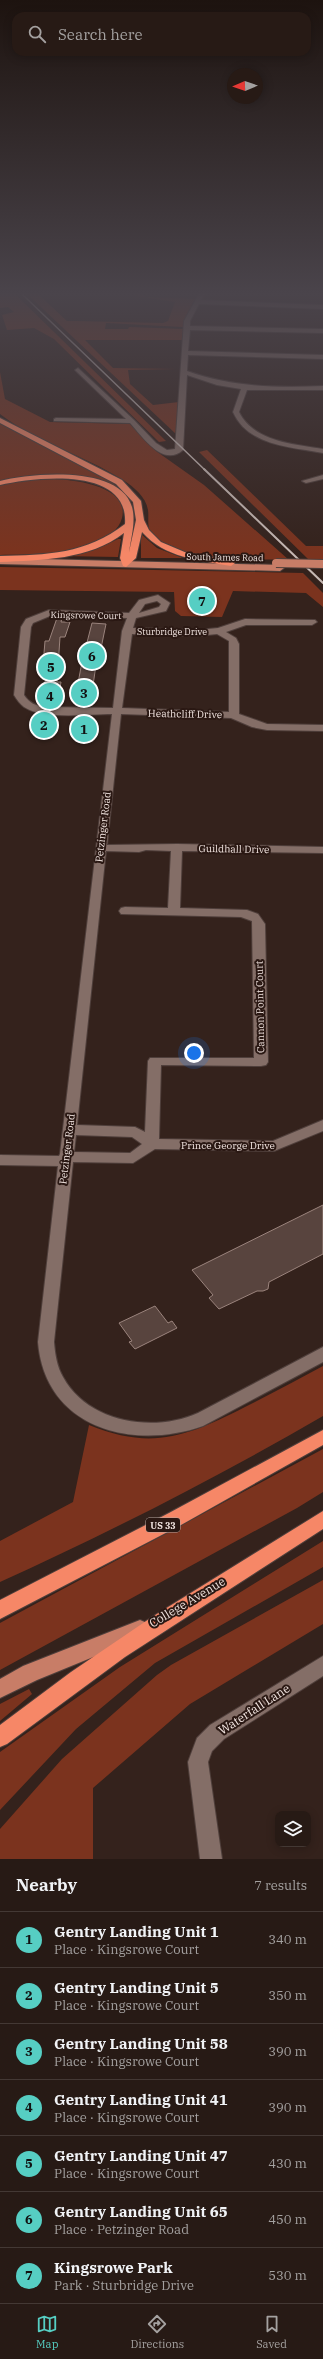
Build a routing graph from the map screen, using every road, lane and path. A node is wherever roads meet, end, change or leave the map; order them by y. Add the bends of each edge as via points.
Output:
1 (89, 381) edge
2 (206, 381) joint
3 (184, 383) joint
4 (244, 389) junction
5 (322, 389) edge
6 (0, 420) edge
7 (56, 420) dead end
8 (132, 421) junction
9 (323, 451) edge
10 (323, 477) edge
11 (306, 480) dead end
12 (0, 483) edge
13 (140, 520) junction
14 (128, 526) junction
15 (0, 560) edge
16 (231, 563) junction
17 (126, 564) junction
18 (323, 564) edge
19 (278, 566) junction
20 (323, 569) edge
21 (132, 616) joint
22 (312, 622) dead end
23 (219, 631) junction
24 (127, 632) junction
25 (117, 712) junction
26 (234, 715) junction
27 (323, 728) edge
28 (101, 846) junction
29 (177, 847) junction
30 (323, 850) edge
31 (125, 911) dead end
32 (174, 912) junction
33 (323, 1126) edge
34 (69, 1130) junction
35 (152, 1144) junction
36 (65, 1159) junction
37 (0, 1160) edge
38 (323, 1354) edge
39 (323, 1437) edge
40 (323, 1519) edge
41 (0, 1610) edge
42 (158, 1622) junction
43 (323, 1665) edge
44 (0, 1689) edge
45 (0, 1737) edge
46 (211, 1859) edge

1 - 8 street
2 - 3 street
2 - 4 street
3 - 8 street via 179,450 171,454 162,452
4 - 5 street
4 - 9 street via 236,412 237,418 245,428 264,438
6 - 13 highway via 120,482 137,501
7 - 8 street
10 - 11 street
12 - 14 highway via 50,476 83,479 104,485 126,500
13 - 16 highway via 148,537 165,548 189,556
13 - 17 highway via 132,558
14 - 15 highway via 108,542 88,549 54,556
14 - 17 highway via 124,558
15 - 17 main road, South James Road
16 - 17 main road, South James Road
16 - 19 main road, South James Road
17 - 19 main road, South James Road
18 - 19 main road, South James Road, bridge
19 - 20 main road, South James Road
21 - 24 street, Petzinger Road
21 - 25 street, Kingsrowe Court via 49,613 29,621 26,627 19,695 23,703 48,711
22 - 23 street, Sturbridge Drive via 244,622
23 - 24 street, Sturbridge Drive
23 - 26 street via 233,640 234,644
24 - 25 street, Petzinger Road
25 - 26 street, Heathcliff Drive
25 - 28 street, Petzinger Road
26 - 27 street, Heathcliff Drive via 247,722 267,727
28 - 29 street, Guildhall Drive via 139,849
28 - 34 street, Petzinger Road
29 - 30 street, Guildhall Drive
29 - 32 street
31 - 32 street, Cannon Point Court
32 - 35 street, Cannon Point Court via 241,913 257,918 261,1062 155,1061
33 - 35 street, Prince George Drive via 274,1146
34 - 35 street via 135,1132
34 - 36 street, Petzinger Road
35 - 36 street via 133,1158
36 - 37 street
36 - 38 street, Petzinger Road via 46,1357 60,1390 74,1404 90,1415 134,1429 151,1430 182,1425 214,1413
39 - 41 highway, US 33 via 176,1519
40 - 42 highway, College Avenue
42 - 44 main road, College Avenue via 30,1673
42 - 45 highway via 51,1697
43 - 46 street, Waterfall Lane via 217,1732 204,1745 198,1762

